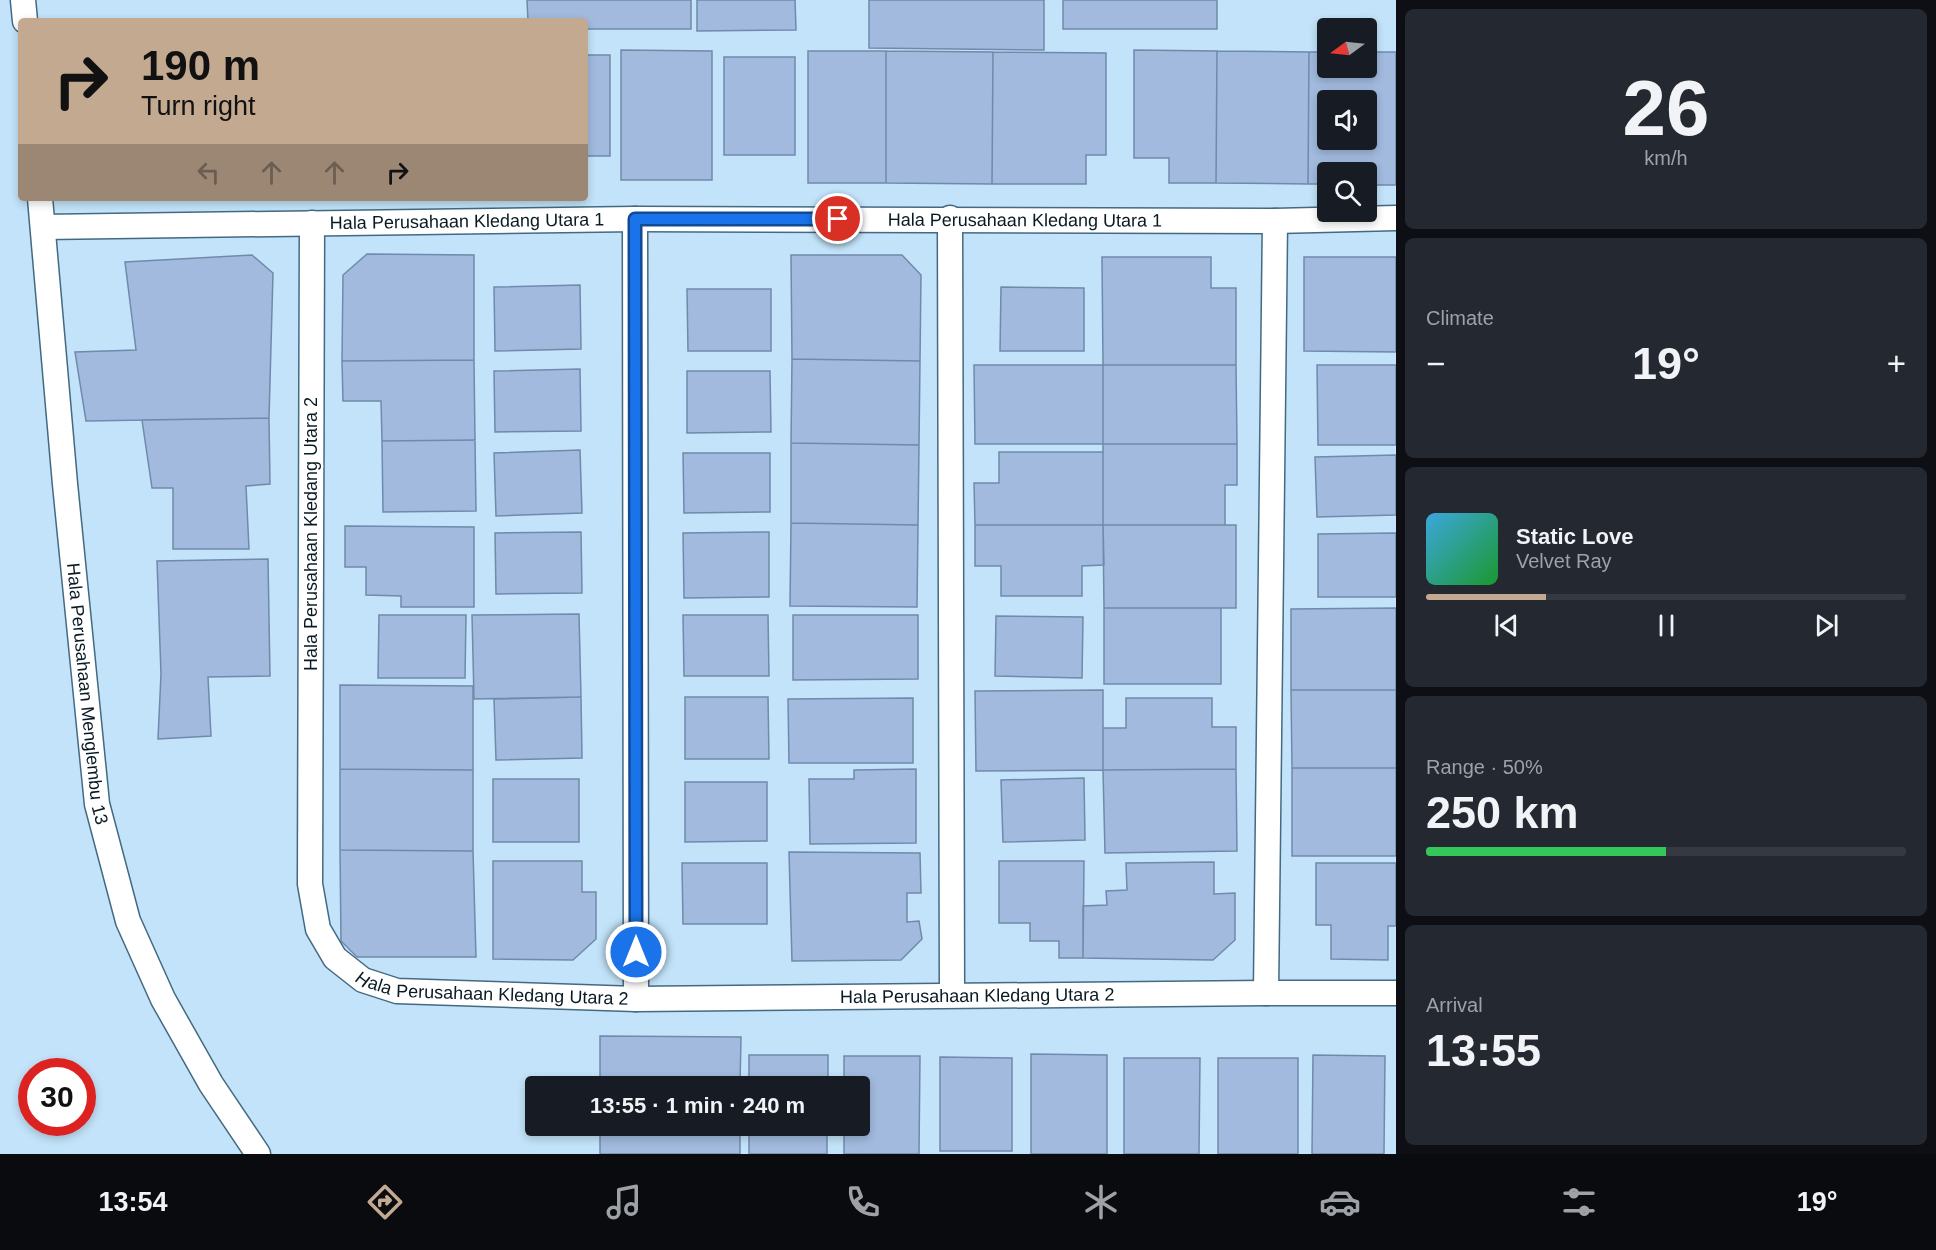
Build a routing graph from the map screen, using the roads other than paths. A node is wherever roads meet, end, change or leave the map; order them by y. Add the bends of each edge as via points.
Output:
1 (23, 0) edge
2 (25, 18) edge
3 (40, 201) edge
4 (1396, 218) edge
5 (635, 219) junction
6 (951, 219) junction
7 (1275, 221) junction
8 (312, 223) junction
9 (43, 227) junction
10 (1266, 993) junction
11 (1396, 993) edge
12 (952, 995) junction
13 (636, 999) junction
14 (258, 1154) edge

1 - 2 street
3 - 9 street, Hala Perusahaan Menglembu 13
4 - 7 street, Hala Perusahaan Kledang Utara 1
5 - 6 street, Hala Perusahaan Kledang Utara 1
5 - 8 street, Hala Perusahaan Kledang Utara 1
5 - 13 street
6 - 7 street, Hala Perusahaan Kledang Utara 1
6 - 12 street
7 - 10 street
8 - 9 street, Hala Perusahaan Kledang Utara 1
8 - 13 street, Hala Perusahaan Kledang Utara 2 via 310,884 318,929 335,957 363,981 397,991
9 - 14 street, Hala Perusahaan Menglembu 13 via 97,804 128,921 163,999 211,1084
10 - 11 street, Hala Perusahaan Kledang Utara 2
10 - 12 street, Hala Perusahaan Kledang Utara 2
12 - 13 street, Hala Perusahaan Kledang Utara 2

